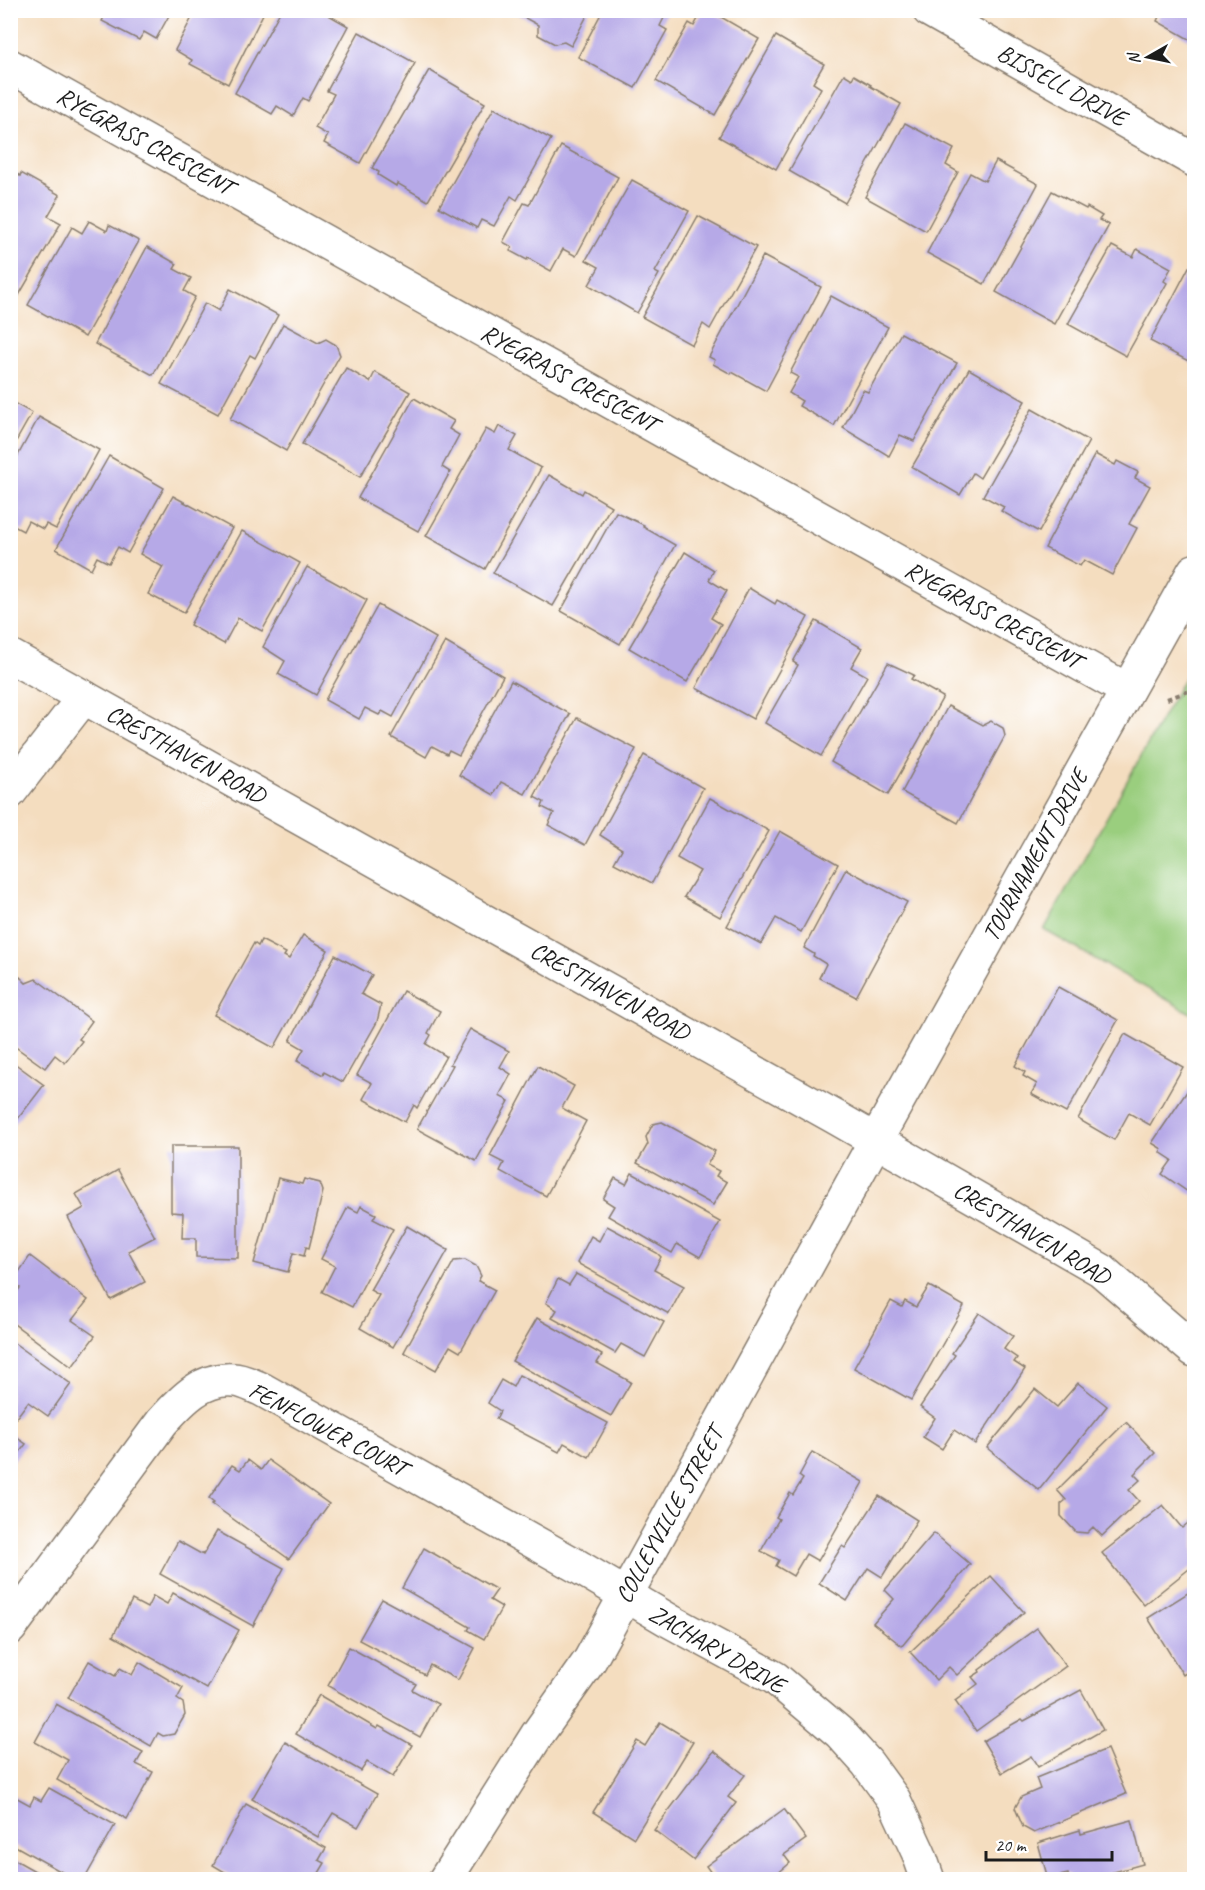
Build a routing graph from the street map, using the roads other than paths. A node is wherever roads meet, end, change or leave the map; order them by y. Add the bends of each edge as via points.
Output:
1 (928, 10) edge
2 (10, 66) edge
3 (1194, 160) edge
4 (1194, 571) edge
5 (10, 657) edge
6 (1127, 690) junction
7 (84, 697) junction
8 (10, 792) edge
9 (876, 1140) junction
10 (1194, 1350) edge
11 (625, 1595) junction
12 (10, 1628) edge
13 (445, 1880) edge
14 (928, 1880) edge

1 - 3 street, BISSELL DRIVE
2 - 6 street, RYEGRASS CRESCENT
4 - 6 street, TOURNAMENT DRIVE
5 - 7 street, CRESTHAVEN ROAD
6 - 9 street, TOURNAMENT DRIVE
7 - 8 street
7 - 9 street, CRESTHAVEN ROAD
9 - 10 street, CRESTHAVEN ROAD via 1101,1270
9 - 11 street, COLLEYVILLE STREET
11 - 12 street, FENFLOWER COURT via 261,1389 234,1380 209,1383 186,1396 162,1422
11 - 13 street, COLLEYVILLE STREET via 590,1660
11 - 14 street, ZACHARY DRIVE via 775,1678 840,1733 894,1800

